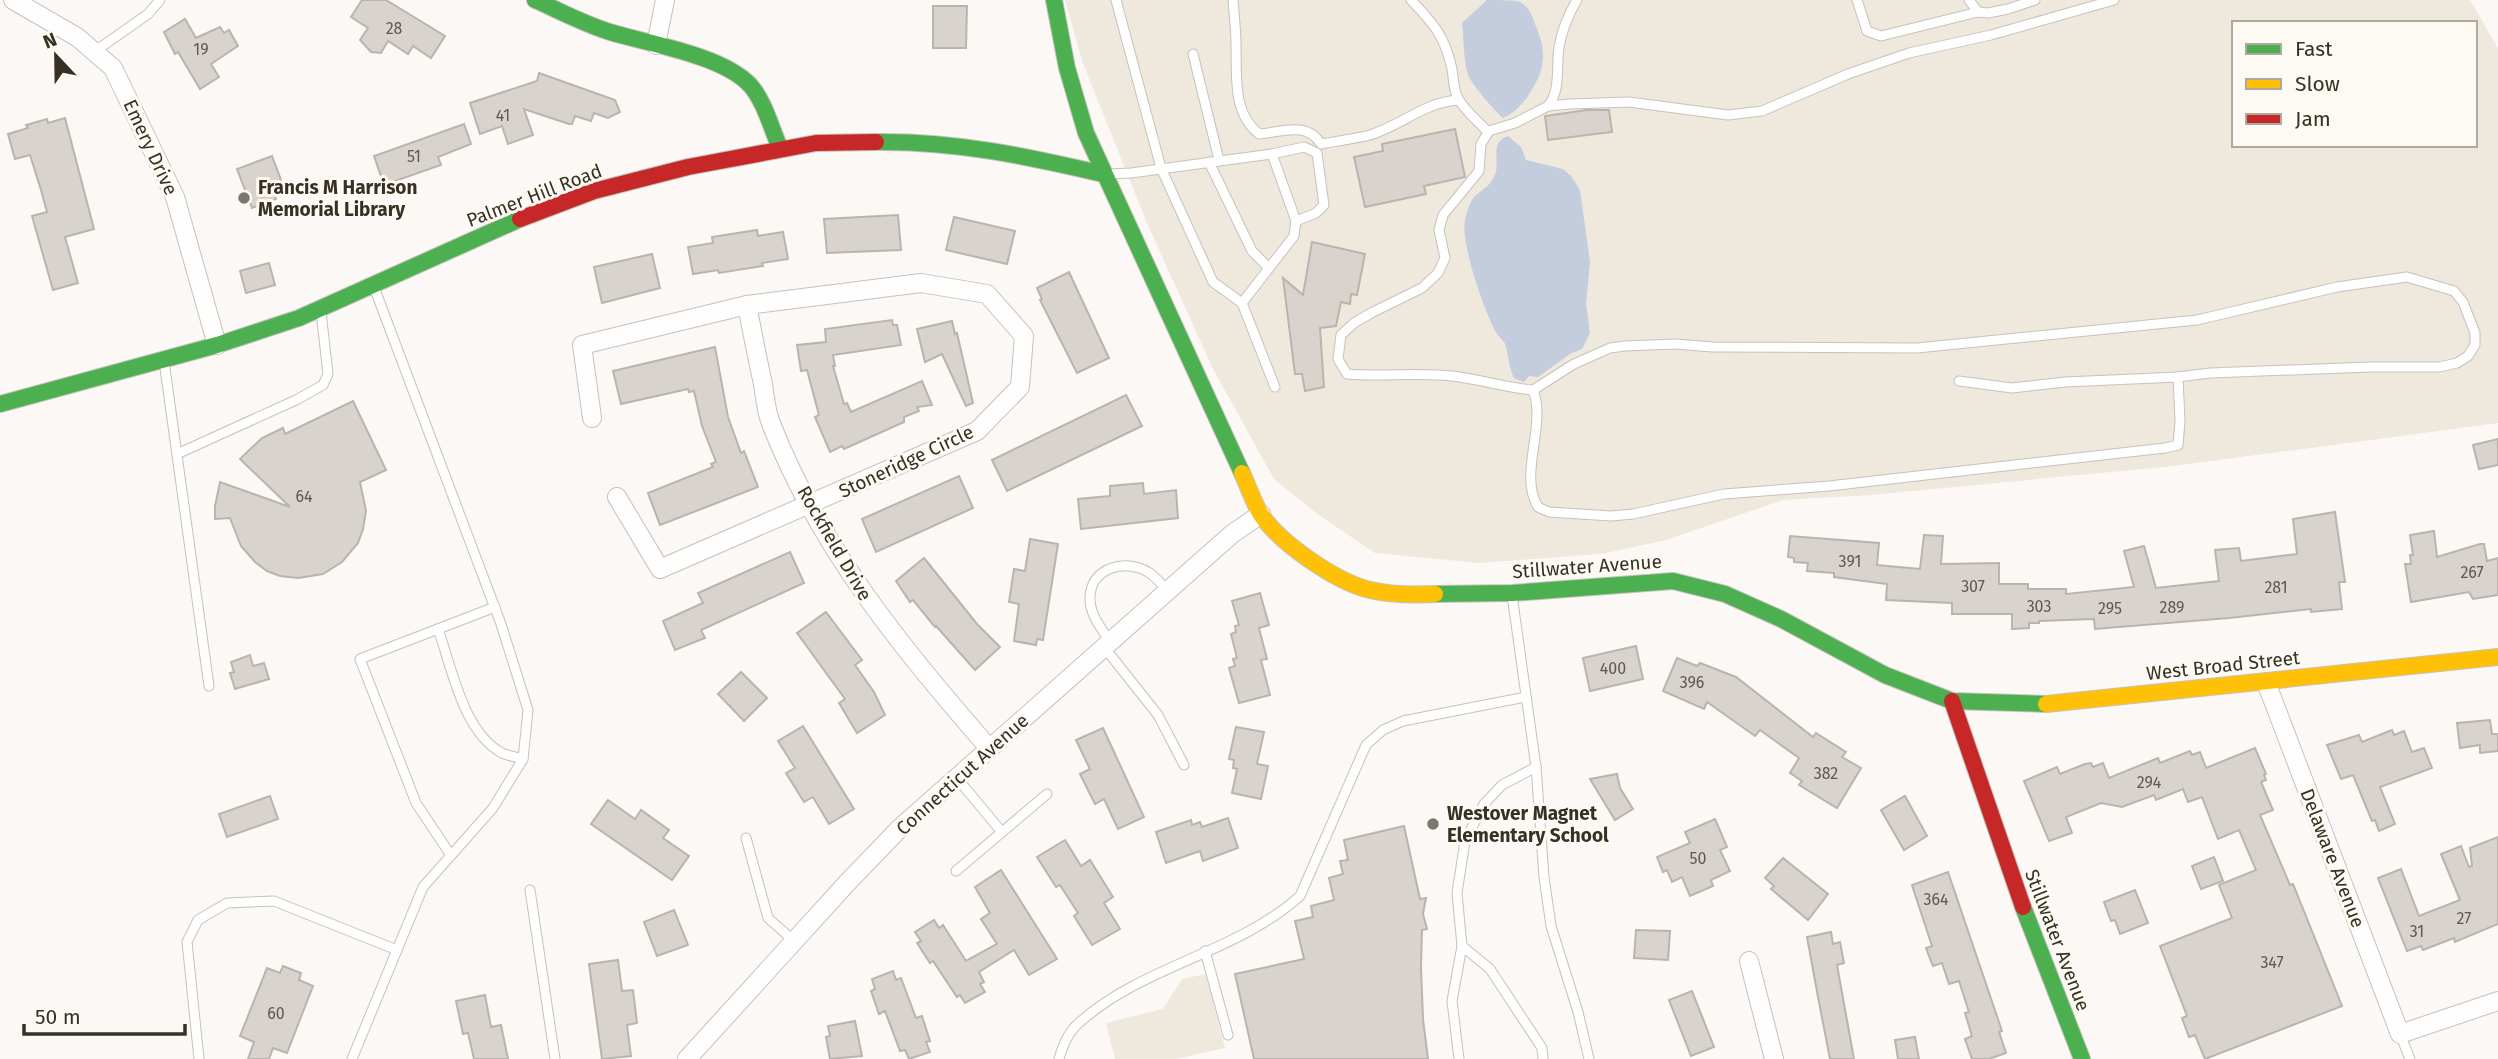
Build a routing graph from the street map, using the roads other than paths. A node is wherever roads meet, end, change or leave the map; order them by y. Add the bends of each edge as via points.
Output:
1 (13, 0) edge
2 (160, 0) edge
3 (536, 0) edge
4 (665, 0) edge
5 (1054, 0) edge
6 (1116, 0) edge
7 (1233, 0) edge
8 (1411, 0) edge
9 (1577, 0) edge
10 (1857, 0) edge
11 (1969, 0) edge
12 (2035, 0) edge
13 (2114, 0) edge
14 (1978, 12) junction
15 (656, 45) junction
16 (94, 52) junction
17 (1193, 54) dead end
18 (1458, 100) junction
19 (1548, 106) junction
20 (1489, 132) junction
21 (780, 148) junction
22 (1319, 148) junction
23 (1272, 154) junction
24 (1214, 161) junction
25 (1161, 168) junction
26 (1103, 174) junction
27 (1296, 221) junction
28 (1269, 268) junction
29 (373, 285) junction
30 (1242, 303) junction
31 (747, 305) junction
32 (320, 308) junction
33 (217, 345) junction
34 (164, 359) junction
35 (2178, 377) junction
36 (1959, 381) dead end
37 (1275, 387) dead end
38 (1534, 390) junction
39 (0, 404) edge
40 (592, 418) dead end
41 (177, 454) junction
42 (617, 496) dead end
43 (810, 505) junction
44 (1261, 513) junction
45 (1168, 591) junction
46 (1512, 593) junction
47 (495, 607) junction
48 (438, 629) junction
49 (1107, 645) junction
50 (2498, 657) edge
51 (2266, 682) junction
52 (209, 686) dead end
53 (1526, 697) junction
54 (1952, 701) junction
55 (989, 748) junction
56 (523, 759) junction
57 (1184, 765) dead end
58 (1535, 767) junction
59 (956, 778) junction
60 (1047, 794) dead end
61 (1001, 831) junction
62 (746, 838) dead end
63 (450, 854) junction
64 (956, 871) dead end
65 (530, 890) dead end
66 (793, 942) junction
67 (1462, 946) junction
68 (397, 950) junction
69 (1205, 951) junction
70 (1749, 961) dead end
71 (2498, 1001) edge
72 (2400, 1034) junction
73 (1228, 1035) dead end
74 (690, 1058) edge
75 (199, 1059) edge
76 (352, 1059) edge
77 (555, 1059) edge
78 (1059, 1059) edge
79 (1459, 1059) edge
80 (1543, 1059) edge
81 (1589, 1059) edge
82 (1774, 1059) edge
83 (2082, 1059) edge
84 (2410, 1059) edge

1 - 16 street, Emery Drive
2 - 16 lane via 148,14
3 - 15 main road via 607,31
4 - 15 street
5 - 26 main road, Stillwater Avenue via 1074,99
6 - 25 lane
7 - 22 lane via 1238,92 1249,126 1259,134 1300,129 1315,134
8 - 18 lane via 1439,32
9 - 19 lane via 1565,23 1555,98
10 - 14 lane via 1867,31 1881,36
11 - 14 lane
12 - 14 lane
13 - 19 lane via 1909,53 1762,111 1728,115 1629,102
15 - 21 main road via 704,60 749,83
16 - 33 street, Emery Drive via 113,68 175,197
17 - 24 lane
18 - 20 lane
18 - 22 lane via 1443,101 1371,134
19 - 20 lane
20 - 38 lane via 1481,144 1479,171 1443,215 1439,230 1445,258 1438,273 1422,288 1354,323 1341,335 1338,359 1347,374 1442,375
21 - 26 main road, Palmer Hill Road via 830,143 940,144 1012,153
21 - 29 main road, Palmer Hill Road via 594,191
22 - 23 lane
22 - 27 lane via 1324,205
23 - 24 lane
23 - 27 lane
24 - 25 lane
24 - 28 lane via 1252,251
25 - 26 lane
25 - 30 lane via 1213,282
26 - 44 main road, Stillwater Avenue
27 - 28 lane via 1294,236
28 - 30 lane
29 - 32 main road, Palmer Hill Road
29 - 47 lane
30 - 37 lane
31 - 40 street, Stoneridge Circle via 582,345
31 - 43 street, Rockfield Drive via 771,423
31 - 43 street, Stoneridge Circle via 921,283 987,293 1024,336 1020,387 977,431
32 - 33 main road, Palmer Hill Road
32 - 41 lane via 328,374 323,385
33 - 34 main road, Palmer Hill Road
34 - 39 main road, Palmer Hill Road
34 - 41 lane
35 - 36 lane via 2012,388
35 - 38 lane via 2178,445 1724,494 1611,516 1549,512 1538,507 1531,475 1539,405
35 - 38 lane via 2439,367 2468,356 2475,333 2454,291 2407,277 2337,287 2197,320 1917,348 1625,346 1583,360
41 - 52 lane
42 - 43 street, Stoneridge Circle via 660,569
43 - 55 street, Rockfield Drive via 870,605
44 - 45 street, Connecticut Avenue
44 - 46 main road, Stillwater Avenue via 1292,547 1327,572 1368,590 1407,595
45 - 49 street, Connecticut Avenue
45 - 49 lane via 1149,572 1133,566 1106,570 1093,582 1090,598
46 - 53 lane
46 - 54 main road, Stillwater Avenue via 1673,581 1724,594 1885,675
47 - 48 lane
47 - 56 lane via 528,710
48 - 56 lane via 468,717 482,737 502,753
48 - 63 lane via 360,659 416,803
49 - 55 street, Connecticut Avenue
49 - 57 lane via 1158,715
50 - 51 main road, West Broad Street
51 - 54 main road, West Broad Street via 2048,704
51 - 72 street, Delaware Avenue
53 - 58 lane
53 - 69 lane via 1403,721 1383,730 1366,745 1300,896 1281,914
54 - 83 main road, Stillwater Avenue via 2019,899
55 - 59 street, Connecticut Avenue
56 - 63 lane via 493,808
58 - 67 lane via 1502,785 1484,804 1465,841 1457,893
58 - 81 lane via 1551,926
59 - 61 lane
59 - 66 street, Connecticut Avenue via 900,828
60 - 61 lane
61 - 64 lane
62 - 66 lane via 768,918
63 - 68 lane via 423,887
65 - 77 lane
66 - 74 street, Connecticut Avenue
67 - 79 lane via 1452,1001
67 - 80 lane via 1490,969 1542,1048
68 - 75 lane via 274,901 227,902 198,920 187,942
68 - 76 lane
69 - 73 lane
69 - 78 lane via 1120,994 1078,1023 1063,1043
70 - 82 street
71 - 72 street
72 - 84 lane

